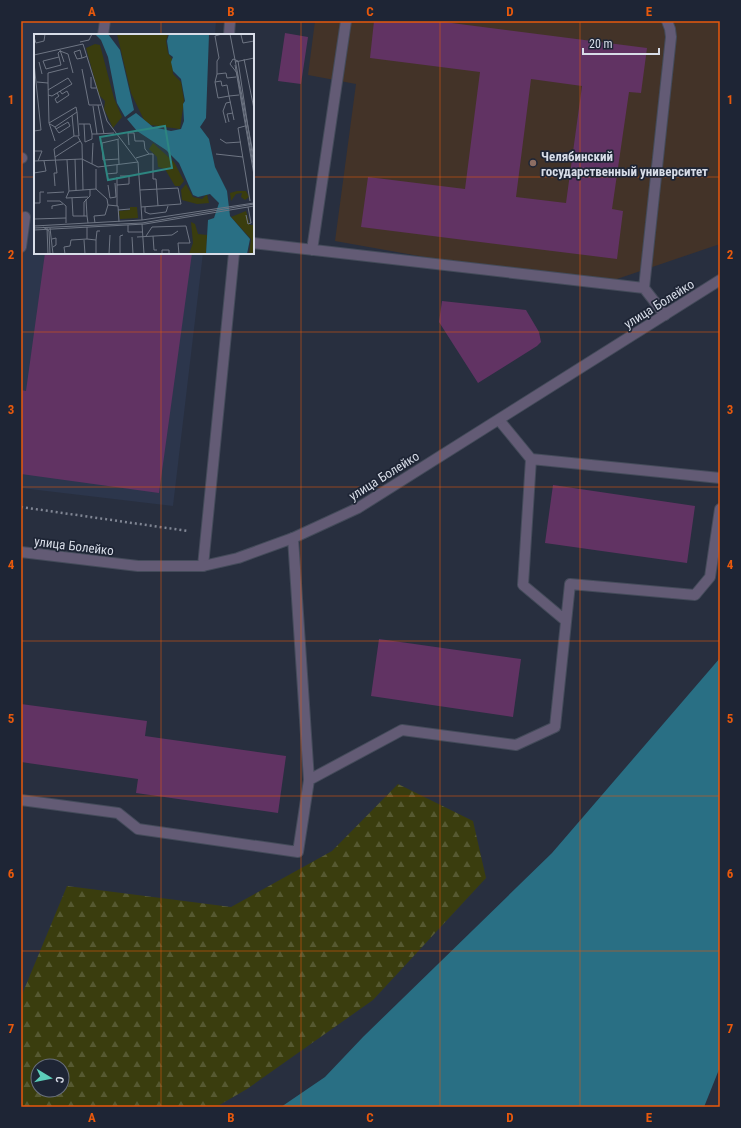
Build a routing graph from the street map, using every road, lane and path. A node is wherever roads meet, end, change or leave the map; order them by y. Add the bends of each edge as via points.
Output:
1 (105, 21) edge
2 (230, 21) edge
3 (346, 21) edge
4 (667, 21) edge
5 (103, 34) edge
6 (229, 34) edge
7 (25, 217) dead end
8 (254, 243) edge
9 (21, 246) edge
10 (312, 250) junction
11 (234, 254) edge
12 (720, 280) edge
13 (644, 288) junction
14 (665, 315) junction
15 (499, 420) junction
16 (531, 459) junction
17 (720, 478) edge
18 (21, 508) edge
19 (720, 509) edge
20 (206, 533) junction
21 (293, 538) junction
22 (21, 552) edge
23 (203, 566) junction
24 (566, 621) junction
25 (309, 780) junction
26 (21, 800) edge

1 - 5 street
2 - 6 street
3 - 10 street
4 - 13 street via 671,37
7 - 9 street
8 - 10 street
10 - 13 street
11 - 20 street
12 - 14 street, улица Болейко
13 - 14 street
14 - 15 street, улица Болейко
15 - 16 street
15 - 21 street, улица Болейко via 358,508
16 - 17 street
16 - 24 street via 523,585
18 - 20 path
19 - 24 street via 710,577 695,594 570,584
20 - 23 street
21 - 23 street, улица Болейко via 238,558
21 - 25 street
22 - 23 street, улица Болейко via 138,566
24 - 25 street via 555,727 516,745 402,730
25 - 26 street via 298,852 138,829 118,813

